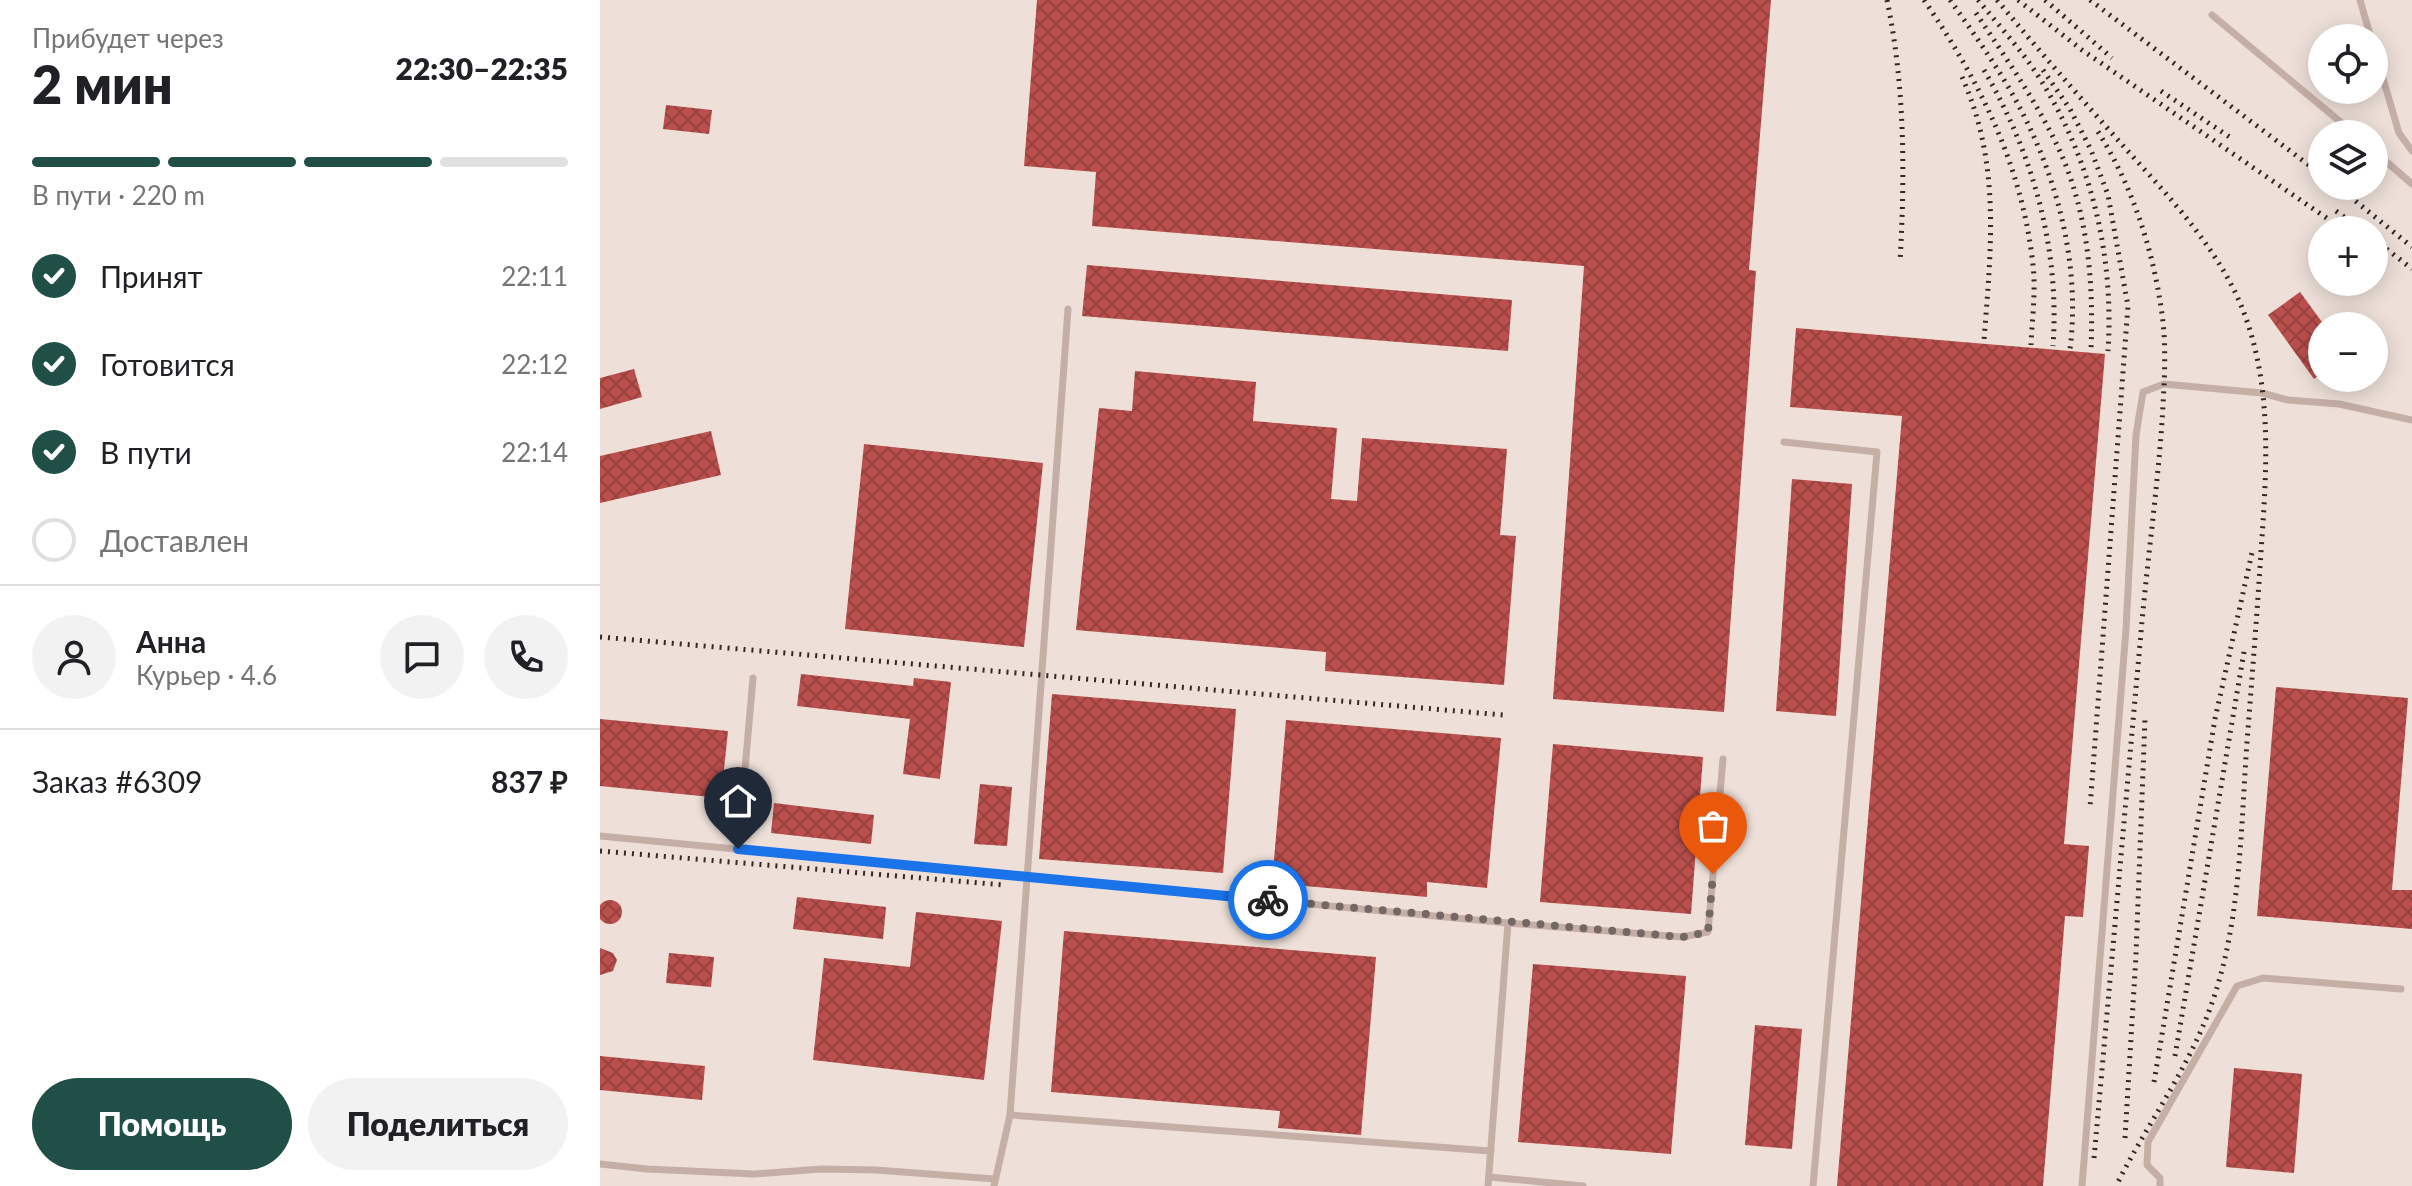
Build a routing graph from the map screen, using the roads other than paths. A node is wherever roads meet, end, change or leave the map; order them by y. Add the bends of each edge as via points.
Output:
1 (2360, 0) edge
2 (2212, 15) dead end
3 (2367, 24) edge
4 (2388, 96) edge
5 (2338, 120) edge
6 (2412, 151) edge
7 (2388, 163) edge
8 (2412, 184) edge
9 (1068, 309) dead end
10 (2412, 420) edge
11 (1784, 442) dead end
12 (753, 678) dead end
13 (1723, 759) dead end
14 (600, 836) edge
15 (738, 849) junction
16 (1026, 877) junction
17 (1508, 923) junction
18 (2401, 989) dead end
19 (1010, 1115) junction
20 (1491, 1151) junction
21 (600, 1164) edge
22 (994, 1182) edge
23 (1488, 1182) edge
24 (1583, 1186) edge
25 (1813, 1186) edge
26 (2082, 1186) edge
27 (2160, 1186) edge

1 - 3 lane
2 - 5 lane
4 - 6 lane via 2399,133
7 - 8 lane
9 - 16 lane
10 - 26 lane via 2262,393 2164,384 2143,392
11 - 25 lane via 1877,452
12 - 15 lane
13 - 17 lane via 1708,932 1682,937
14 - 15 lane
15 - 16 lane
16 - 17 lane
16 - 19 lane
17 - 20 lane
18 - 27 lane via 2263,978 2237,986 2148,1142 2147,1165 2160,1178
19 - 20 lane
19 - 22 lane
20 - 23 lane
21 - 22 lane via 754,1174 876,1170
23 - 24 lane

